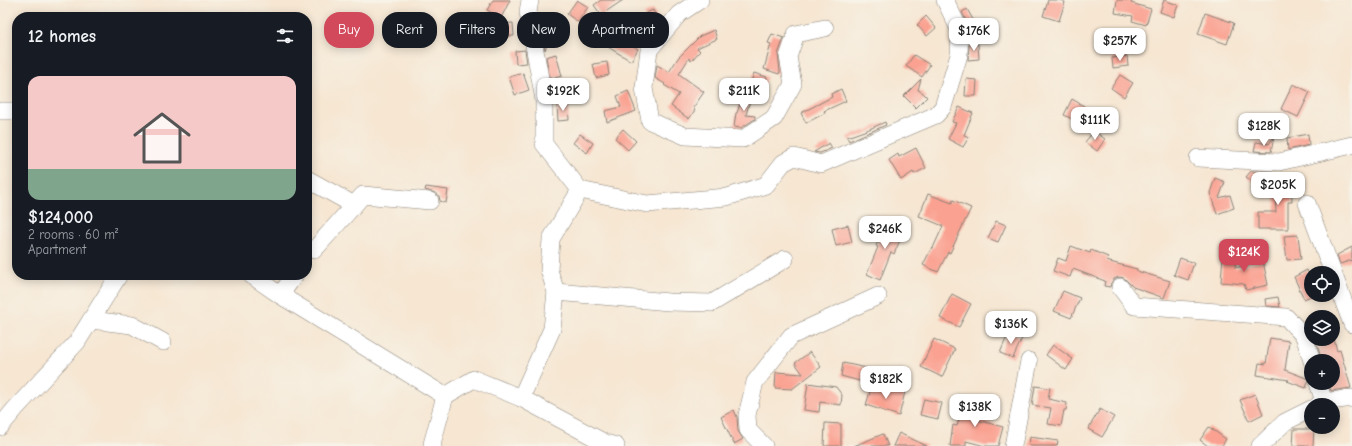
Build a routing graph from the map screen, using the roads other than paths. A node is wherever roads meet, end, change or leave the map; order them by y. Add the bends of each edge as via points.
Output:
1 (530, 0) edge
2 (700, 0) edge
3 (945, 0) edge
4 (825, 28) dead end
5 (0, 111) edge
6 (12, 111) edge
7 (1352, 145) edge
8 (1198, 158) dead end
9 (312, 182) edge
10 (580, 190) junction
11 (430, 202) dead end
12 (1307, 203) dead end
13 (354, 205) junction
14 (312, 248) edge
15 (785, 259) dead end
16 (1330, 266) edge
17 (115, 280) edge
18 (258, 280) edge
19 (291, 280) edge
20 (1120, 287) dead end
21 (556, 292) junction
22 (1340, 292) edge
23 (280, 295) junction
24 (878, 296) dead end
25 (91, 320) junction
26 (1352, 324) edge
27 (163, 342) dead end
28 (1310, 354) edge
29 (1029, 361) dead end
30 (445, 396) junction
31 (521, 398) junction
32 (1352, 398) edge
33 (1340, 400) edge
34 (1304, 412) edge
35 (0, 427) edge
36 (433, 446) edge
37 (616, 446) edge
38 (764, 446) edge
39 (1012, 446) edge
40 (1260, 446) edge

1 - 10 street via 528,12 544,100 544,144
2 - 4 street via 679,14 649,50 644,88 650,121 685,136 743,139 774,118 794,84 788,57 796,34
3 - 10 street via 960,31 959,55 944,107 936,115 821,164 794,157 783,163 766,185 727,197 647,204
5 - 6 street
7 - 8 street via 1279,162
9 - 13 street
10 - 21 street via 551,238 549,270
11 - 13 street via 363,195
12 - 16 street
13 - 14 street
15 - 21 street via 712,303
17 - 25 street
18 - 23 street
19 - 23 street
20 - 28 street via 1134,306 1286,317 1304,336
21 - 31 street via 552,329
22 - 26 street
23 - 30 street
24 - 38 street via 791,336 756,382 747,415 748,430
25 - 27 street via 132,325
25 - 35 street via 77,342
29 - 39 street
30 - 31 street via 474,379
30 - 36 street
31 - 37 street via 605,443
32 - 33 street
34 - 40 street via 1285,422

